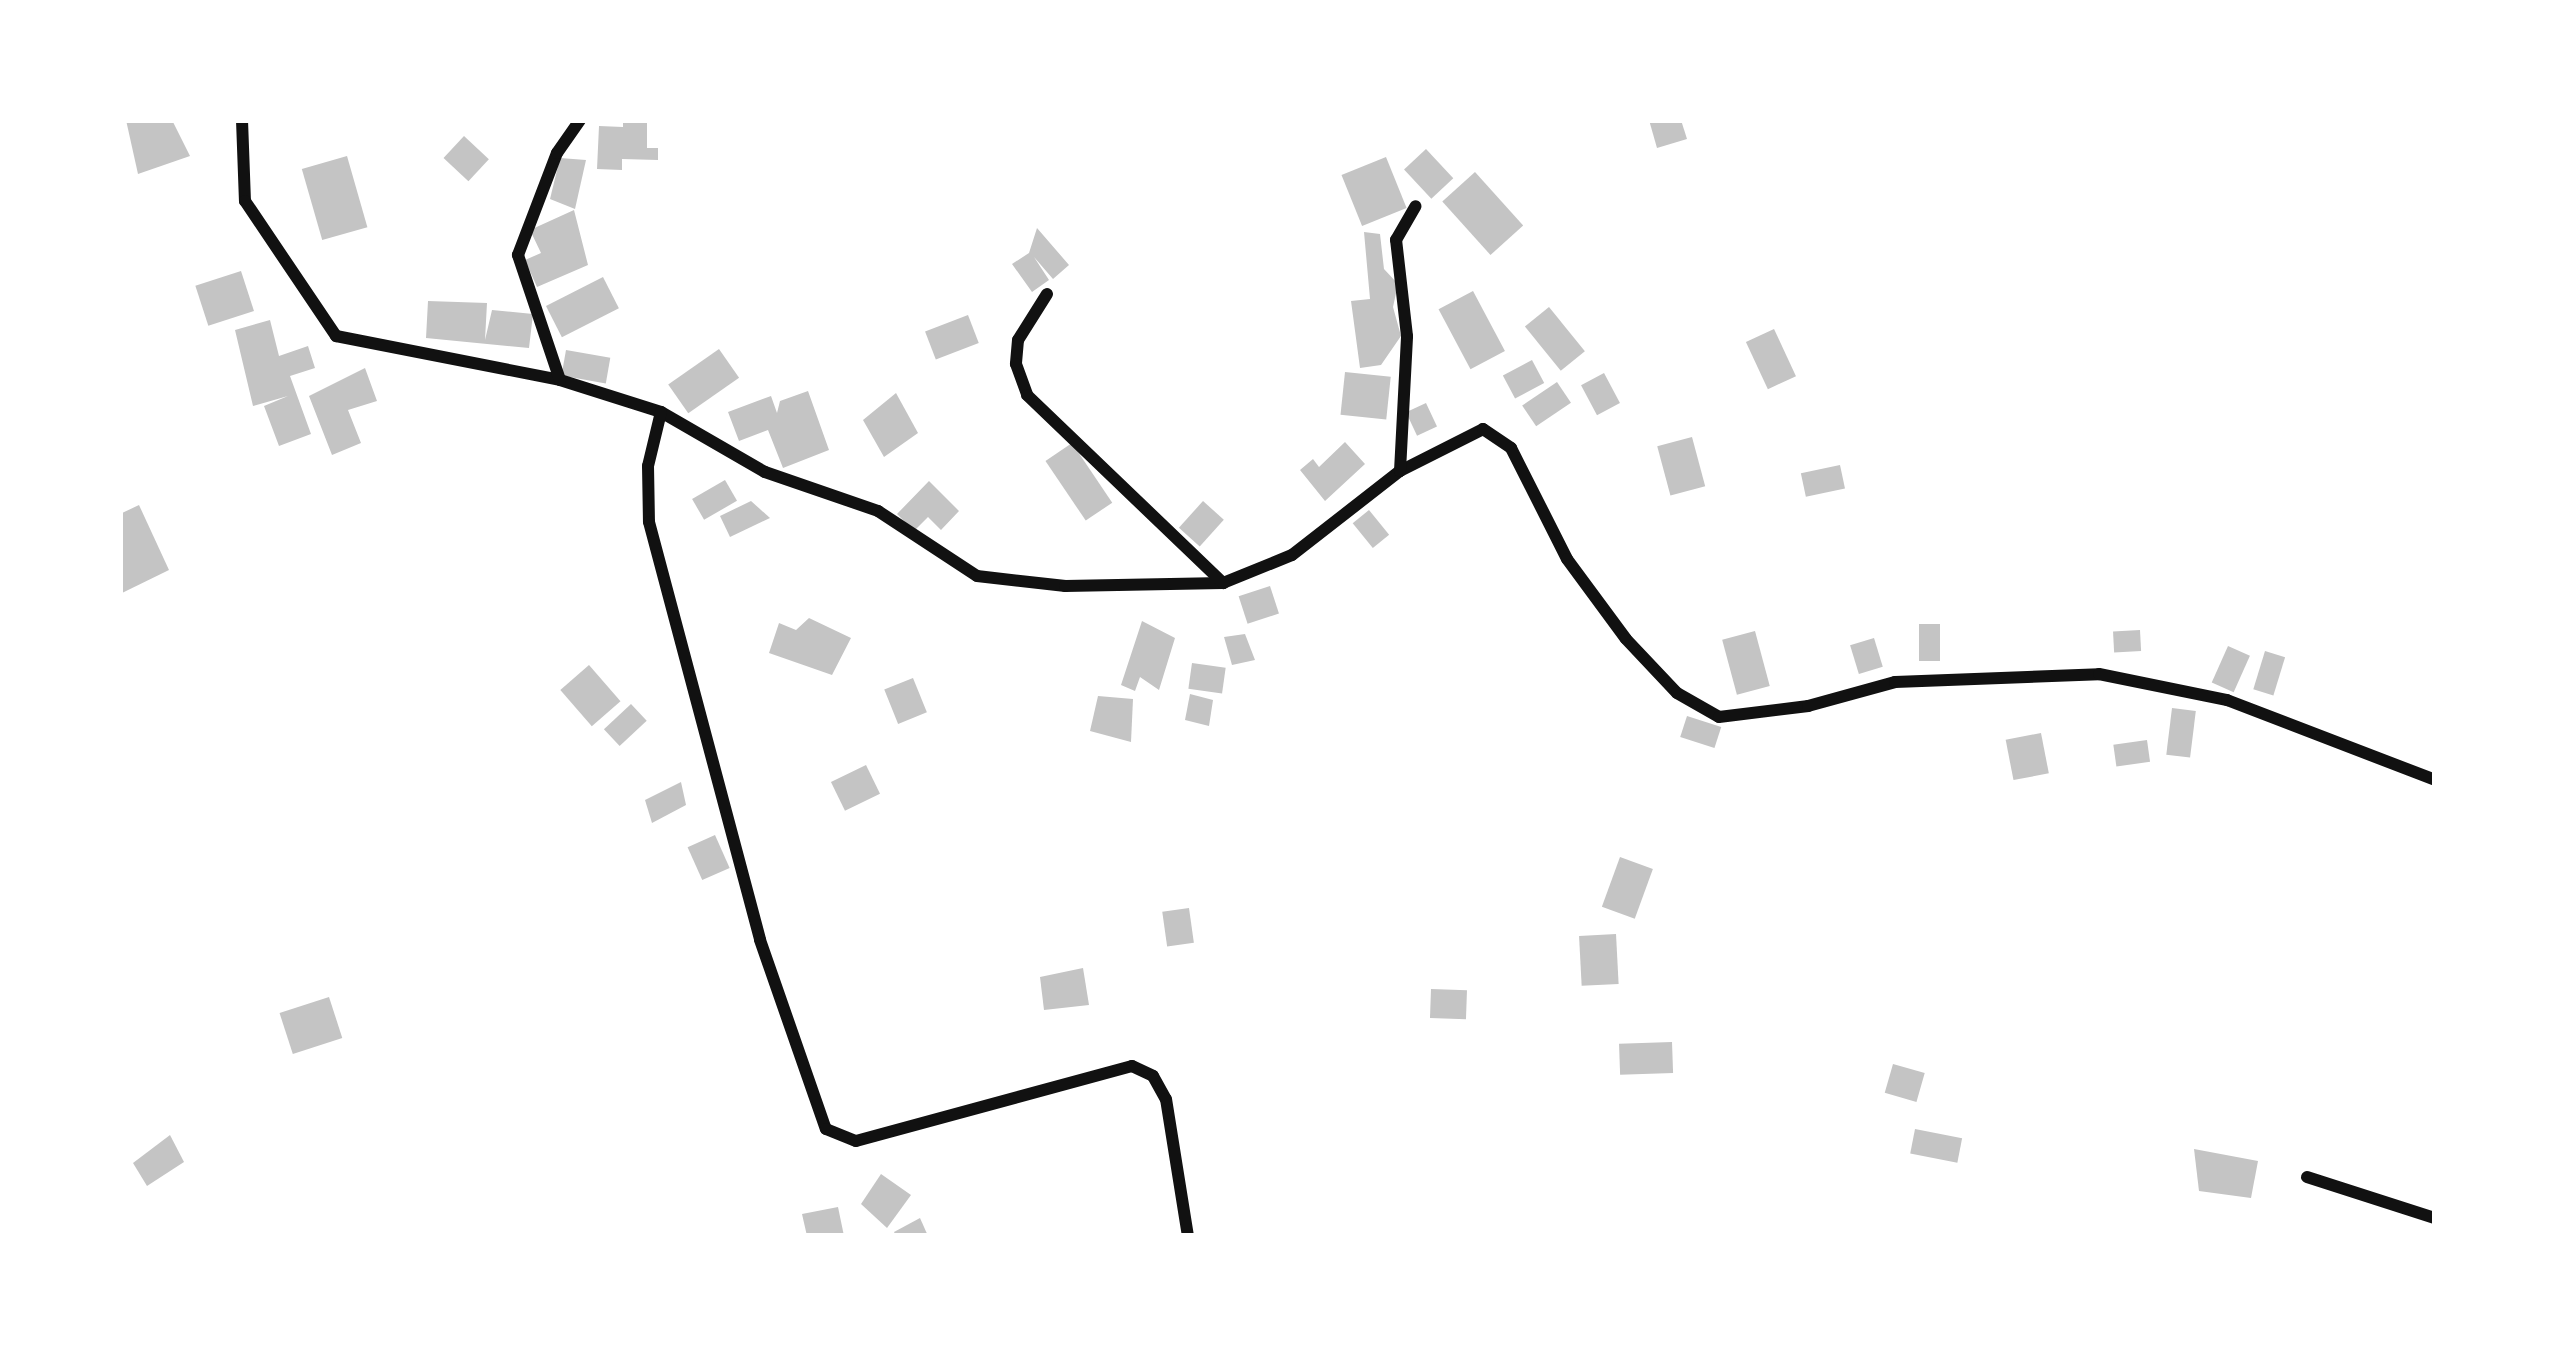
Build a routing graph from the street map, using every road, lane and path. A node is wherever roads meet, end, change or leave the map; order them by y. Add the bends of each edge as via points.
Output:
1 (242, 120) edge
2 (580, 120) edge
3 (1416, 206) dead end
4 (1047, 294) dead end
5 (560, 380) junction
6 (661, 412) junction
7 (1400, 470) junction
8 (1223, 584) junction
9 (2435, 780) edge
10 (2306, 1177) dead end
11 (2435, 1217) edge
12 (1188, 1236) edge

1 - 5 street via 245,201 324,311 329,331
2 - 5 street via 557,153 518,254
3 - 7 street via 1396,240 1406,336
4 - 8 street via 1018,340 1016,364 1028,395
5 - 6 street
6 - 8 street via 765,472 878,511 977,576 1065,586
6 - 12 street via 647,466 649,522 760,940 826,1129 856,1141 1132,1066 1153,1076 1166,1099
7 - 8 street via 1292,555
7 - 9 street via 1483,429 1504,437 1568,559 1626,639 1677,693 1719,717 1808,706 1895,682 2099,674 2227,700
10 - 11 street

